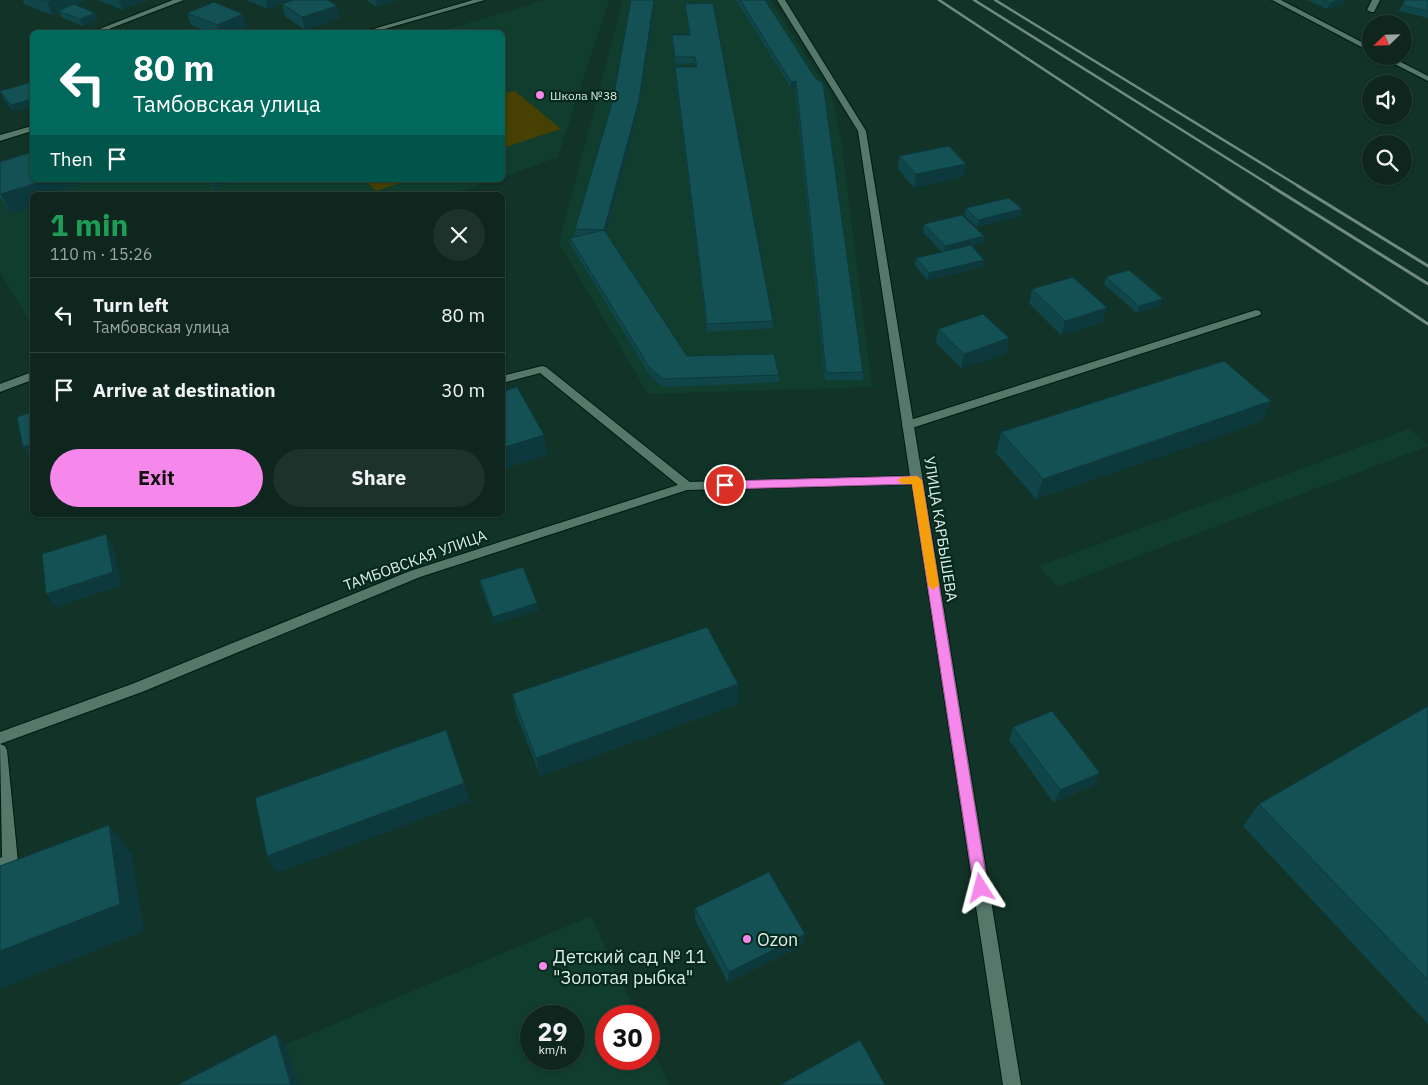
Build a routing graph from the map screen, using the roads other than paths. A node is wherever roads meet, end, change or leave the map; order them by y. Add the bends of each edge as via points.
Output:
1 (180, 0) edge
2 (480, 0) edge
3 (781, 0) edge
4 (1276, 0) edge
5 (1376, 0) edge
6 (1371, 10) dead end
7 (101, 30) edge
8 (375, 30) edge
9 (1362, 45) edge
10 (1401, 65) edge
11 (1428, 79) edge
12 (30, 130) edge
13 (0, 138) edge
14 (1256, 313) dead end
15 (30, 377) edge
16 (505, 379) edge
17 (0, 388) edge
18 (908, 425) junction
19 (917, 480) junction
20 (687, 486) junction
21 (0, 738) edge
22 (0, 750) edge
23 (0, 865) edge
24 (1012, 1085) edge

1 - 7 street
2 - 8 street
3 - 18 street, УЛИЦА КАРБЫШЕВА via 862,131
4 - 9 street
5 - 6 street
10 - 11 street
12 - 13 street
14 - 18 street
15 - 17 street
16 - 20 street via 542,369
18 - 19 street, УЛИЦА КАРБЫШЕВА
19 - 20 street, ТАМБОВСКАЯ УЛИЦА
19 - 24 street, УЛИЦА КАРБЫШЕВА
20 - 21 street, ТАМБОВСКАЯ УЛИЦА via 416,574 137,688
22 - 23 street via 10,862

